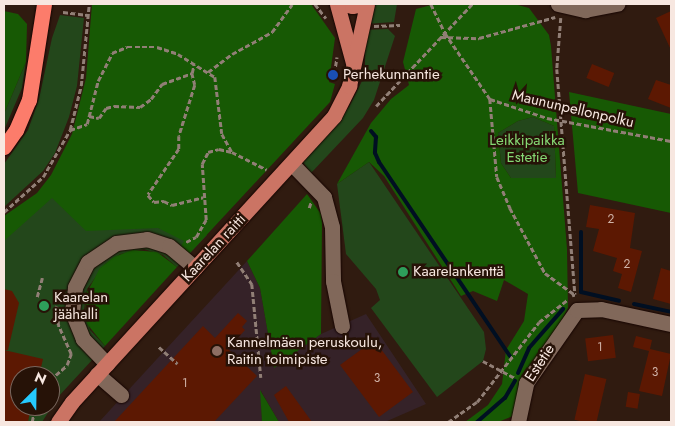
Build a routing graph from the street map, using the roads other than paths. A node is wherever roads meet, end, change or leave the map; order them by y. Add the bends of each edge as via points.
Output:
1 (44, 4) edge
2 (337, 4) edge
3 (342, 4) edge
4 (365, 4) edge
5 (617, 4) edge
6 (559, 9) edge
7 (353, 63) junction
8 (4, 146) edge
9 (292, 164) junction
10 (195, 268) junction
11 (671, 324) edge
12 (342, 326) dead end
13 (102, 369) junction
14 (121, 395) dead end
15 (58, 422) edge
16 (518, 422) edge

1 - 8 highway via 29,100 16,130
2 - 7 main road, Kaarelan raitti
3 - 4 main road
4 - 7 main road, Kaarelan raitti via 360,47
5 - 6 street via 585,10
7 - 9 main road, Kaarelan raitti via 349,86 334,116
9 - 10 main road, Kaarelan raitti
9 - 12 street via 324,197 332,227 333,282
10 - 13 main road, Kaarelan raitti
10 - 13 street via 169,246 146,239 125,240 97,254 82,270 72,298 74,320
11 - 16 street, Estetie via 601,309 577,310 526,383
13 - 14 street
13 - 15 main road, Kaarelan raitti

